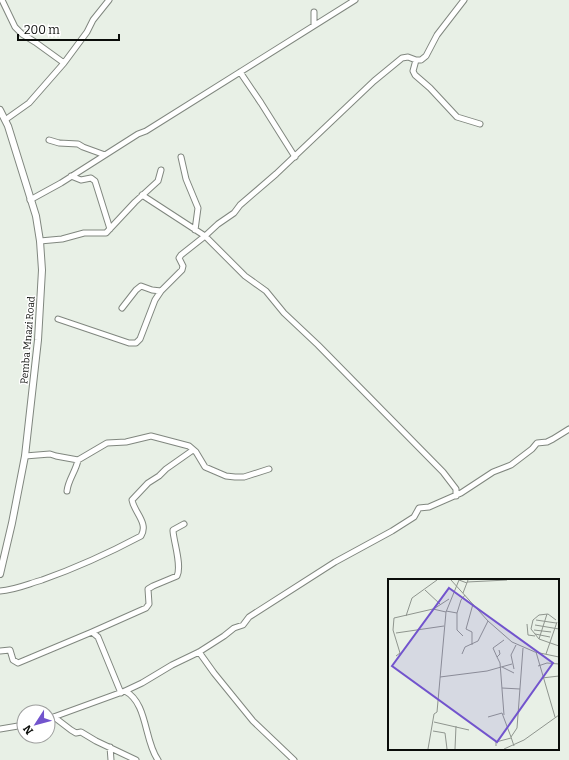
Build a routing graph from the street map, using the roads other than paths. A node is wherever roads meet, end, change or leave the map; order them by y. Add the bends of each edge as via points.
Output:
1 (2, 0) edge
2 (355, 0) edge
3 (464, 0) edge
4 (108, 1) edge
5 (314, 12) dead end
6 (314, 25) junction
7 (416, 60) junction
8 (64, 63) junction
9 (240, 72) junction
10 (0, 110) edge
11 (5, 120) junction
12 (480, 124) dead end
13 (50, 140) dead end
14 (105, 155) junction
15 (180, 157) dead end
16 (294, 157) junction
17 (161, 170) dead end
18 (71, 176) junction
19 (142, 194) junction
20 (30, 200) junction
21 (110, 228) junction
22 (196, 230) junction
23 (205, 236) junction
24 (40, 241) junction
25 (162, 291) junction
26 (122, 308) dead end
27 (58, 319) dead end
28 (569, 428) edge
29 (193, 450) junction
30 (25, 456) junction
31 (78, 460) junction
32 (269, 469) dead end
33 (67, 491) dead end
34 (456, 496) junction
35 (184, 524) dead end
36 (0, 574) edge
37 (0, 591) edge
38 (92, 632) junction
39 (0, 651) edge
40 (199, 652) junction
41 (123, 692) junction
42 (56, 717) edge
43 (56, 719) edge
44 (16, 726) edge
45 (0, 729) edge
46 (110, 747) junction
47 (111, 760) edge
48 (136, 760) edge
49 (158, 760) edge
50 (294, 760) edge

1 - 8 street via 15,27
2 - 6 street
3 - 7 street via 437,36 426,56 422,60
4 - 8 street
5 - 6 street
6 - 9 street
7 - 12 street via 413,71 415,75 457,117
7 - 16 street via 402,58
8 - 11 street via 29,103
9 - 14 street
9 - 16 street
10 - 11 main road, Pemba Mnazi Road
11 - 20 main road, Pemba Mnazi Road
13 - 14 street via 78,144
14 - 18 street
15 - 22 street via 198,208
16 - 23 street via 234,213
17 - 19 street via 158,181
18 - 20 street
18 - 21 street via 81,180 91,178 95,181
19 - 21 street
19 - 22 street
20 - 24 main road, Pemba Mnazi Road via 36,216
21 - 24 street via 103,234 84,233
22 - 23 street
23 - 25 street via 181,255 182,270
23 - 34 street via 244,276 266,291 284,313 433,461 455,486
24 - 30 main road, Pemba Mnazi Road via 40,313
25 - 26 street via 141,286
25 - 27 street via 155,298 140,339 136,343 129,343
28 - 34 street via 547,442 537,443 511,465 492,472
29 - 31 street via 186,444 148,436 132,441 107,443
29 - 32 street via 205,467 226,476 244,476
29 - 37 street via 152,480 132,500 143,523 141,536 61,573 18,588
30 - 31 street via 50,454
30 - 36 main road, Pemba Mnazi Road
31 - 33 street
34 - 40 street via 430,507 420,508 402,525 327,567
35 - 38 street via 172,531 178,565 177,576 148,590 146,608
38 - 39 street via 18,663 13,660 10,650
38 - 41 street via 98,637
40 - 41 street
40 - 50 street via 253,722
41 - 42 street
41 - 49 street via 131,694 135,700
43 - 46 street via 76,733 81,732
44 - 45 street
46 - 47 street
46 - 48 street

